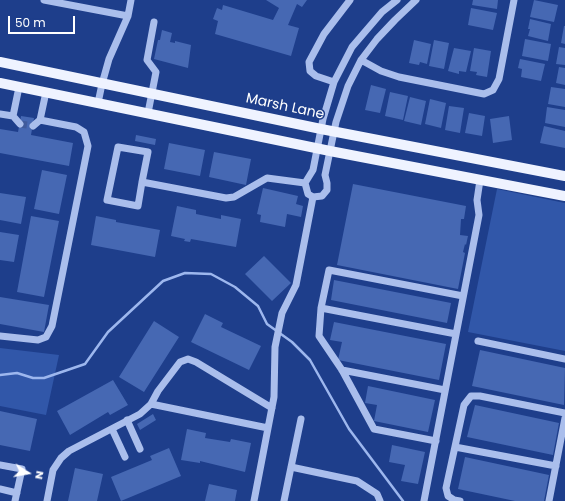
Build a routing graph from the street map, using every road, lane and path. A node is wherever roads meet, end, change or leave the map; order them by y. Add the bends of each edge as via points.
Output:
1 (44, 0) edge
2 (131, 0) edge
3 (350, 0) edge
4 (397, 0) edge
5 (416, 0) edge
6 (514, 0) edge
7 (54, 1) edge
8 (128, 16) junction
9 (154, 22) dead end
10 (361, 60) junction
11 (0, 62) edge
12 (334, 82) junction
13 (0, 83) edge
14 (102, 84) junction
15 (19, 87) junction
16 (46, 92) junction
17 (152, 93) junction
18 (98, 103) junction
19 (148, 113) junction
20 (0, 114) edge
21 (13, 116) junction
22 (40, 120) junction
23 (20, 124) tunnel mouth
24 (33, 126) dead end
25 (321, 128) junction
26 (335, 131) junction
27 (317, 148) junction
28 (330, 151) junction
29 (565, 176) edge
30 (480, 180) junction
31 (142, 182) junction
32 (305, 183) junction
33 (565, 196) edge
34 (313, 197) junction
35 (463, 296) junction
36 (321, 308) junction
37 (456, 334) junction
38 (0, 336) edge
39 (478, 341) dead end
40 (565, 359) edge
41 (342, 370) junction
42 (445, 390) junction
43 (151, 404) junction
44 (272, 408) junction
45 (565, 413) edge
46 (565, 418) edge
47 (301, 419) dead end
48 (127, 420) junction
49 (268, 428) junction
50 (112, 429) junction
51 (436, 441) junction
52 (455, 447) junction
53 (140, 449) dead end
54 (125, 457) dead end
55 (0, 465) edge
56 (556, 466) junction
57 (291, 467) junction
58 (0, 490) edge
59 (17, 493) junction
60 (15, 501) edge
61 (47, 501) edge
62 (254, 501) edge
63 (284, 501) edge
64 (380, 501) edge
65 (424, 501) edge
66 (460, 501) edge
67 (549, 501) edge

1 - 7 street
2 - 8 street
3 - 12 street via 324,34 309,62 310,71 316,76
4 - 12 street via 352,47
5 - 10 street
6 - 10 street via 499,80 493,90 484,94 399,77
7 - 8 street
8 - 14 street via 109,60
9 - 17 street via 147,60 156,72
10 - 26 street via 341,105
11 - 14 main road, Marsh Lane
12 - 25 street
13 - 15 main road
14 - 17 main road, Marsh Lane
14 - 18 street
15 - 16 main road
15 - 21 street
16 - 18 main road
16 - 22 street
17 - 19 street
17 - 25 main road, Marsh Lane
18 - 19 main road
19 - 27 main road
20 - 21 street
21 - 23 street
22 - 24 street
22 - 38 street via 76,127 84,132 88,146 52,326 46,337 38,340
25 - 26 main road, Marsh Lane
25 - 27 street
26 - 28 street
26 - 29 main road, Marsh Lane
27 - 28 main road
27 - 32 street via 313,170
28 - 30 main road
28 - 34 street via 324,175 327,190 322,196
30 - 33 main road
30 - 35 street via 477,200 479,215
31 - 31 street via 148,152 118,147 107,200 138,206
31 - 32 street via 226,198 234,197 267,178
32 - 34 street via 308,194
34 - 44 street via 296,285 282,312 275,347
35 - 36 street via 329,270
35 - 37 street
36 - 37 street
36 - 41 street via 319,336
37 - 42 street
39 - 40 street
41 - 42 street
41 - 51 street via 374,429
42 - 51 street
43 - 44 street via 180,362 188,359
43 - 48 street via 140,414
43 - 49 street
44 - 49 street
45 - 52 street via 471,396 464,405
46 - 56 street
47 - 57 street
48 - 50 street
48 - 53 street
49 - 62 street
50 - 54 street
50 - 61 street via 60,458 53,470
51 - 65 street
52 - 56 street
52 - 66 street via 446,488 448,496
55 - 59 street via 22,469
56 - 67 street
57 - 63 street
57 - 64 street via 357,481 376,494
58 - 59 street
59 - 60 street

